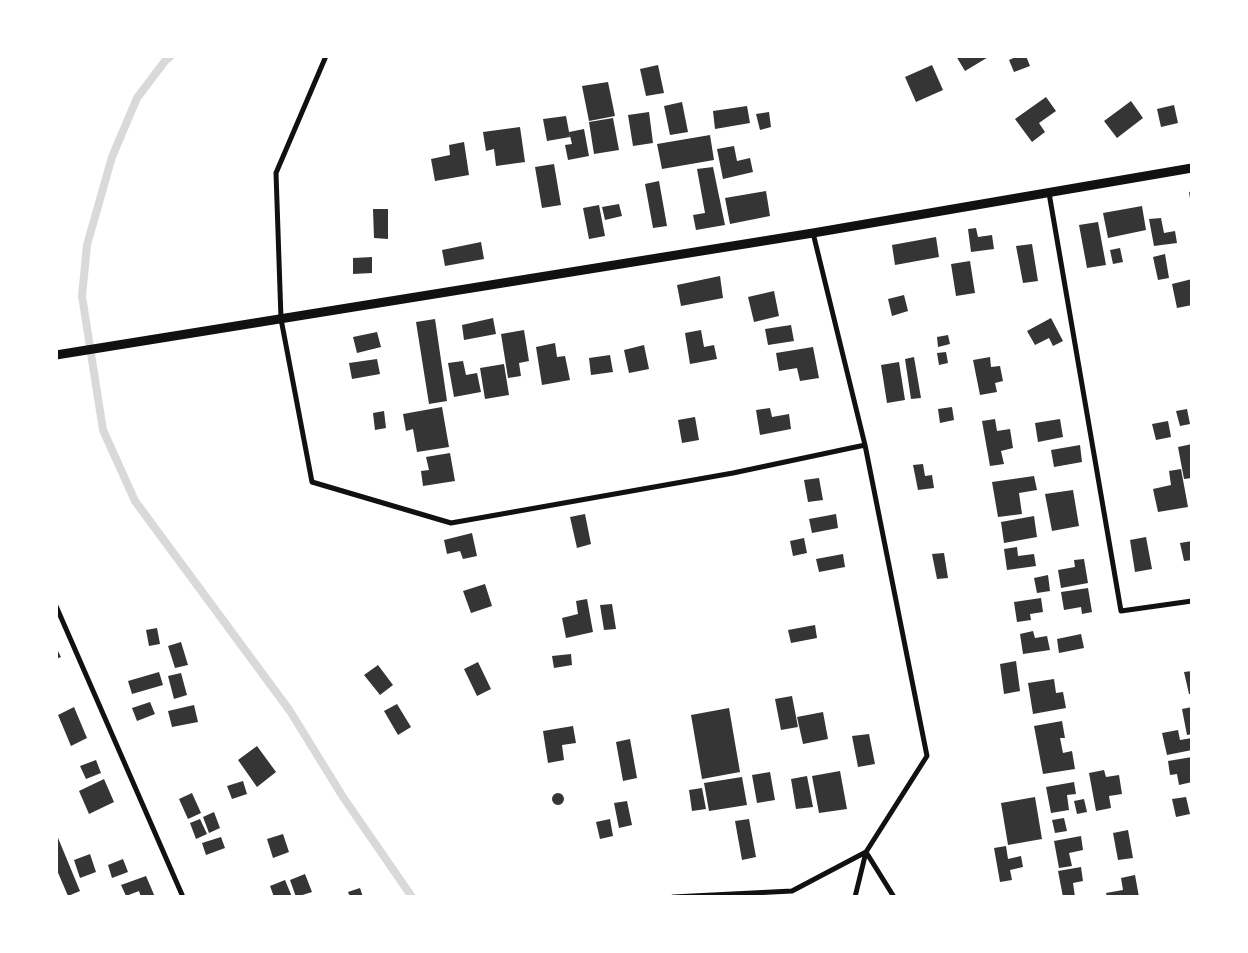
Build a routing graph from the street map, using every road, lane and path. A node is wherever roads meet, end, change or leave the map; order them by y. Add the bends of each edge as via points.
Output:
1 (326, 56) edge
2 (1192, 168) edge
3 (1049, 192) junction
4 (813, 233) junction
5 (281, 319) junction
6 (56, 355) edge
7 (865, 445) junction
8 (1192, 600) edge
9 (56, 606) edge
10 (866, 852) junction
11 (183, 897) edge
12 (673, 897) edge
13 (855, 897) edge
14 (894, 897) edge

1 - 5 street via 276,173
2 - 3 street
3 - 4 street
3 - 8 street via 1121,611
4 - 5 street
4 - 7 street
5 - 6 street
5 - 7 street via 312,482 451,523 733,473
7 - 10 street via 927,756
9 - 11 street
10 - 12 street via 792,891
10 - 13 street
10 - 14 street

